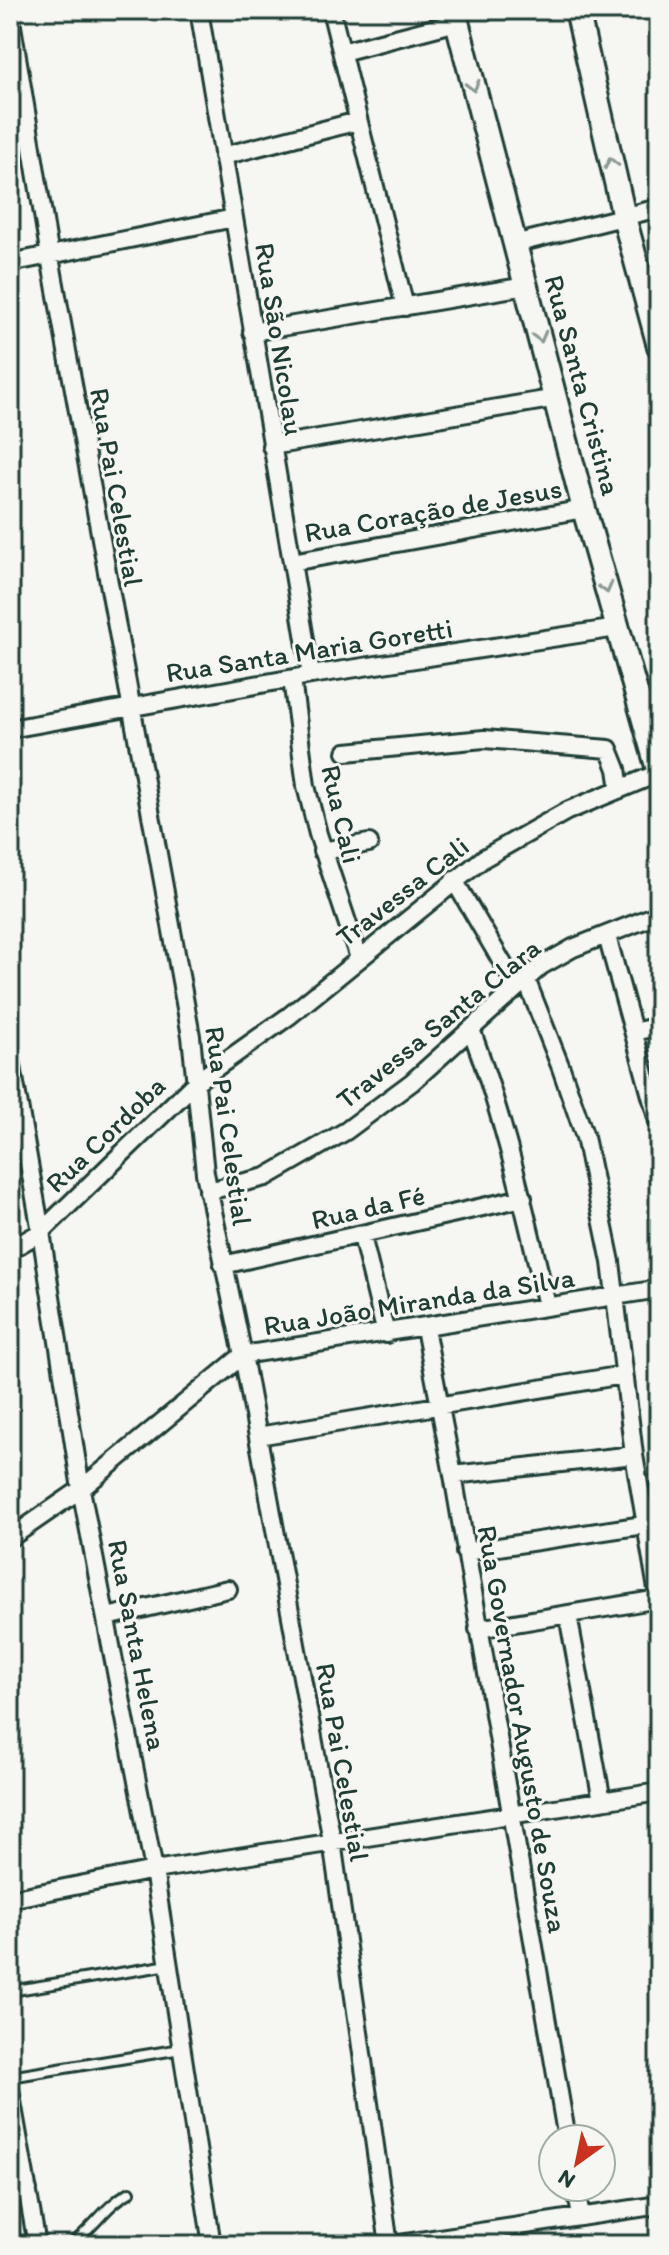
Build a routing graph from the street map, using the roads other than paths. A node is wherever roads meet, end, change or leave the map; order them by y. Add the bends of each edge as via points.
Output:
1 (199, 10) edge
2 (331, 10) edge
3 (577, 10) edge
4 (10, 14) edge
5 (456, 16) edge
6 (342, 52) junction
7 (358, 121) junction
8 (223, 156) junction
9 (659, 208) edge
10 (624, 217) junction
11 (234, 218) junction
12 (514, 244) junction
13 (50, 257) junction
14 (10, 263) edge
15 (526, 286) junction
16 (405, 307) junction
17 (252, 332) junction
18 (659, 346) edge
19 (557, 398) junction
20 (271, 446) junction
21 (584, 509) junction
22 (292, 562) junction
23 (617, 628) junction
24 (311, 675) junction
25 (292, 679) junction
26 (130, 706) junction
27 (10, 729) edge
28 (346, 752) dead end
29 (659, 773) edge
30 (620, 789) junction
31 (369, 843) dead end
32 (322, 851) junction
33 (454, 880) junction
34 (659, 914) edge
35 (607, 936) junction
36 (359, 958) junction
37 (521, 983) junction
38 (659, 1026) edge
39 (471, 1029) junction
40 (634, 1032) junction
41 (10, 1055) edge
42 (196, 1082) junction
43 (659, 1125) edge
44 (208, 1191) junction
45 (523, 1198) junction
46 (41, 1232) junction
47 (362, 1236) junction
48 (10, 1250) edge
49 (223, 1265) junction
50 (659, 1289) edge
51 (614, 1295) junction
52 (547, 1306) junction
53 (425, 1328) junction
54 (386, 1334) junction
55 (243, 1355) junction
56 (623, 1375) junction
57 (440, 1407) junction
58 (258, 1436) junction
59 (634, 1455) junction
60 (453, 1475) junction
61 (81, 1489) junction
62 (654, 1524) edge
63 (10, 1538) edge
64 (465, 1552) junction
65 (228, 1589) dead end
66 (659, 1600) edge
67 (568, 1615) junction
68 (107, 1617) junction
69 (478, 1629) junction
70 (659, 1792) edge
71 (602, 1801) junction
72 (511, 1814) junction
73 (332, 1841) junction
74 (154, 1870) junction
75 (10, 1899) edge
76 (169, 1965) junction
77 (10, 1991) edge
78 (181, 2049) junction
79 (10, 2077) edge
80 (10, 2090) edge
81 (564, 2123) edge
82 (28, 2190) junction
83 (130, 2192) dead end
84 (10, 2193) edge
85 (579, 2203) edge
86 (659, 2205) edge
87 (581, 2217) junction
88 (37, 2245) edge
89 (70, 2245) edge
90 (212, 2245) edge
91 (391, 2245) edge

1 - 8 street, Rua São Nicolau
2 - 6 street
10 -> 3 main road
4 - 13 street, Rua Pai Celestial
5 - 6 street
5 -> 12 main road, Rua Santa Cristina
6 - 7 street
7 - 8 street
7 - 16 street
8 - 11 street, Rua São Nicolau
9 - 10 street
10 - 12 street
10 - 18 main road
11 - 13 street
11 - 17 street, Rua São Nicolau
12 - 15 main road, Rua Santa Cristina
13 - 14 street
13 - 26 street, Rua Pai Celestial
15 - 16 street
15 -> 19 main road, Rua Santa Cristina
16 - 17 street
17 - 20 street, Rua São Nicolau
19 - 20 street
19 - 21 main road, Rua Santa Cristina
20 - 22 street, Rua São Nicolau
21 - 22 street, Rua Coração de Jesus
21 -> 23 main road, Rua Santa Cristina
22 - 24 street, Rua São Nicolau
23 - 24 street, Rua Santa Maria Goretti
23 - 29 main road, Rua Santa Cristina
24 - 25 street, Rua Santa Maria Goretti
25 - 26 street, Rua Santa Maria Goretti
25 - 32 street, Rua Cali via 306,786
26 - 27 street, Rua Santa Maria Goretti
26 - 42 street, Rua Pai Celestial
28 - 30 street via 484,739 609,749
29 - 30 street, Travessa Cali
30 - 33 street, Travessa Cali via 524,834
31 - 32 street
32 - 36 street, Rua Cali
33 - 36 street, Travessa Cali
33 - 37 street
34 - 35 street, Travessa Santa Clara
35 - 37 street, Travessa Santa Clara via 573,948
35 - 40 street
36 - 42 street, Travessa Cali
37 - 39 street, Travessa Santa Clara
37 - 51 street via 561,1068 585,1137
38 - 40 street
39 - 44 street, Travessa Santa Clara via 346,1131 266,1177
39 - 45 street
40 - 43 street
41 - 46 street, Rua Santa Helena
42 - 44 street, Rua Pai Celestial
42 - 46 street, Rua Cordoba
44 - 49 street, Rua Pai Celestial
45 - 47 street, Rua da Fé
45 - 52 street
46 - 48 street, Rua Cordoba
46 - 61 street, Rua Santa Helena
47 - 49 street, Rua da Fé
47 - 54 street
49 - 55 street, Rua Pai Celestial
50 - 51 street, Rua João Miranda da Silva
51 - 52 street, Rua João Miranda da Silva
51 - 56 street
52 - 53 street, Rua João Miranda da Silva
53 - 54 street, Rua João Miranda da Silva
53 - 57 street, Rua Governador Augusto de Souza
54 - 55 street, Rua João Miranda da Silva
55 - 58 street, Rua Pai Celestial
55 - 61 street, Rua João Miranda da Silva
56 - 57 street
56 - 59 street
57 - 58 street
57 - 60 street, Rua Governador Augusto de Souza
58 - 73 street, Rua Pai Celestial
59 - 60 street
59 - 62 street
60 - 64 street, Rua Governador Augusto de Souza
61 - 63 street, Rua João Miranda da Silva
61 - 68 street, Rua Santa Helena
62 - 64 street
62 - 66 street
64 - 69 street, Rua Governador Augusto de Souza
65 - 68 street
66 - 67 street
67 - 69 street
67 - 71 street
68 - 74 street, Rua Santa Helena
69 - 72 street, Rua Governador Augusto de Souza
70 - 71 street
71 - 72 street
72 - 73 street
72 - 81 street, Rua Governador Augusto de Souza
73 - 74 street
73 - 91 street, Rua Pai Celestial
74 - 75 street
74 - 76 street, Rua Santa Helena
76 - 77 lane
76 - 78 street, Rua Santa Helena
78 - 79 lane
78 - 90 street, Rua Santa Helena
80 - 82 street
82 - 84 street
82 - 88 street
83 - 89 lane
85 - 87 street
86 - 87 street
87 - 91 street

